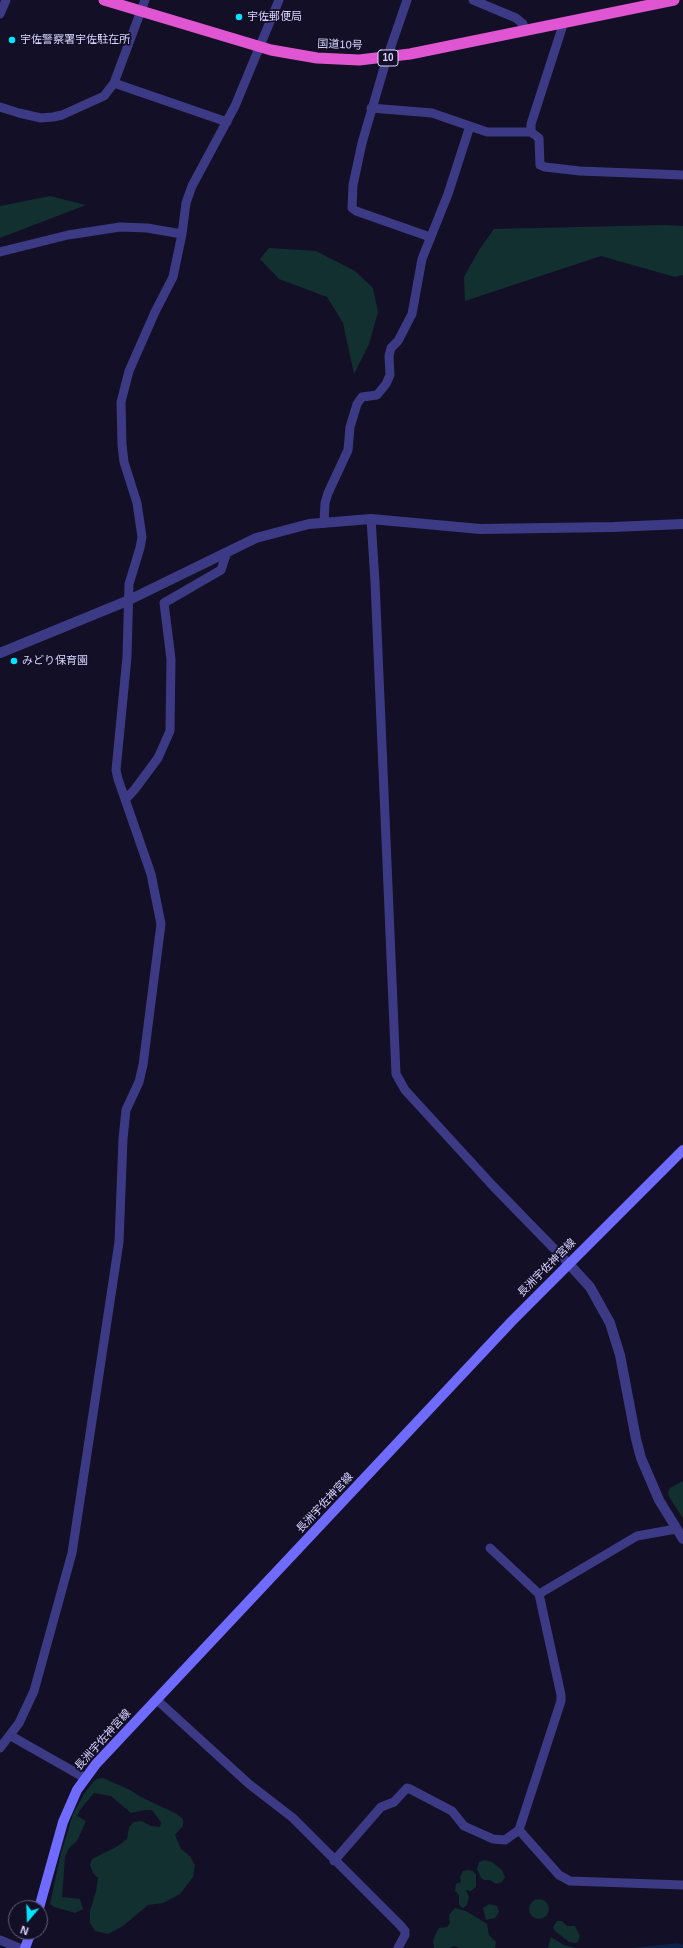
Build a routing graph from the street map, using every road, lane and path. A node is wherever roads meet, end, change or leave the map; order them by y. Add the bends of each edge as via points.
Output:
1 (6, 0) edge
2 (104, 0) edge
3 (144, 0) edge
4 (279, 0) edge
5 (407, 0) edge
6 (473, 0) edge
7 (674, 0) edge
8 (140, 11) junction
9 (0, 14) edge
10 (561, 23) junction
11 (525, 31) junction
12 (260, 47) junction
13 (387, 58) junction
14 (114, 83) junction
15 (0, 107) edge
16 (371, 108) junction
17 (227, 122) junction
18 (470, 126) junction
19 (531, 132) junction
20 (683, 175) edge
21 (182, 234) junction
22 (430, 237) junction
23 (0, 252) edge
24 (371, 519) junction
25 (324, 522) junction
26 (683, 524) edge
27 (228, 552) junction
28 (128, 601) junction
29 (0, 653) edge
30 (125, 800) junction
31 (683, 1150) edge
32 (568, 1263) junction
33 (676, 1529) junction
34 (683, 1539) edge
35 (490, 1548) dead end
36 (539, 1594) junction
37 (156, 1700) junction
38 (11, 1736) junction
39 (0, 1748) edge
40 (85, 1778) junction
41 (519, 1830) junction
42 (334, 1861) junction
43 (683, 1884) edge
44 (41, 1900) edge
45 (0, 1940) edge
46 (19, 1948) edge
47 (398, 1948) edge

1 - 9 street
2 - 8 highway, 国道10号 / 10
3 - 8 street
4 - 12 street
5 - 13 street
6 - 11 street via 516,18 523,24
7 - 10 highway, 国道10号 / 10
8 - 12 highway, 国道10号 / 10
8 - 14 street
10 - 11 highway, 国道10号 / 10
10 - 19 street via 562,28 531,124
11 - 13 highway, 国道10号 / 10
12 - 13 highway, 国道10号 / 10 via 317,58
12 - 17 street
13 - 16 street
14 - 15 street via 110,90 97,100 53,117 41,118
14 - 17 street
16 - 18 street via 432,113
16 - 22 street via 356,167 352,208
17 - 21 street via 192,186 186,203
18 - 19 street via 487,132
18 - 22 street via 448,194
19 - 20 street via 539,138 540,166 580,171
21 - 23 street via 147,228 120,227 68,235
21 - 28 street via 173,277 129,371 121,402 124,462 137,502 142,537 129,584
22 - 25 street via 422,259 412,314 398,341 391,348 390,375 376,395 362,397 357,404 350,427 348,450 325,503
24 - 25 street
24 - 26 street via 480,529
24 - 32 street via 396,1074 405,1090
25 - 27 street via 274,532
27 - 28 street
27 - 30 street via 221,570 164,603 172,666 170,731 158,758
28 - 29 street
28 - 30 street via 127,657 116,764
30 - 38 street via 155,888 161,924 159,947 143,1065 139,1082 126,1110 119,1242 76,1529 65,1581 34,1691
31 - 32 main road, 長洲宇佐神宮線
32 - 33 street via 590,1287 610,1323 620,1355 641,1458 659,1500
32 - 37 main road, 長洲宇佐神宮線
33 - 34 street
33 - 36 street via 632,1539
35 - 36 street
36 - 41 street via 561,1701
37 - 40 main road, 長洲宇佐神宮線
37 - 42 street via 249,1784 293,1818
38 - 39 street
38 - 40 street
40 - 44 main road, 長洲宇佐神宮線 via 63,1822
41 - 42 street via 505,1840 493,1839 464,1826 452,1811 407,1788 394,1802 381,1807
41 - 43 street via 559,1876 570,1881
42 - 47 street via 405,1931 404,1939
45 - 46 street

